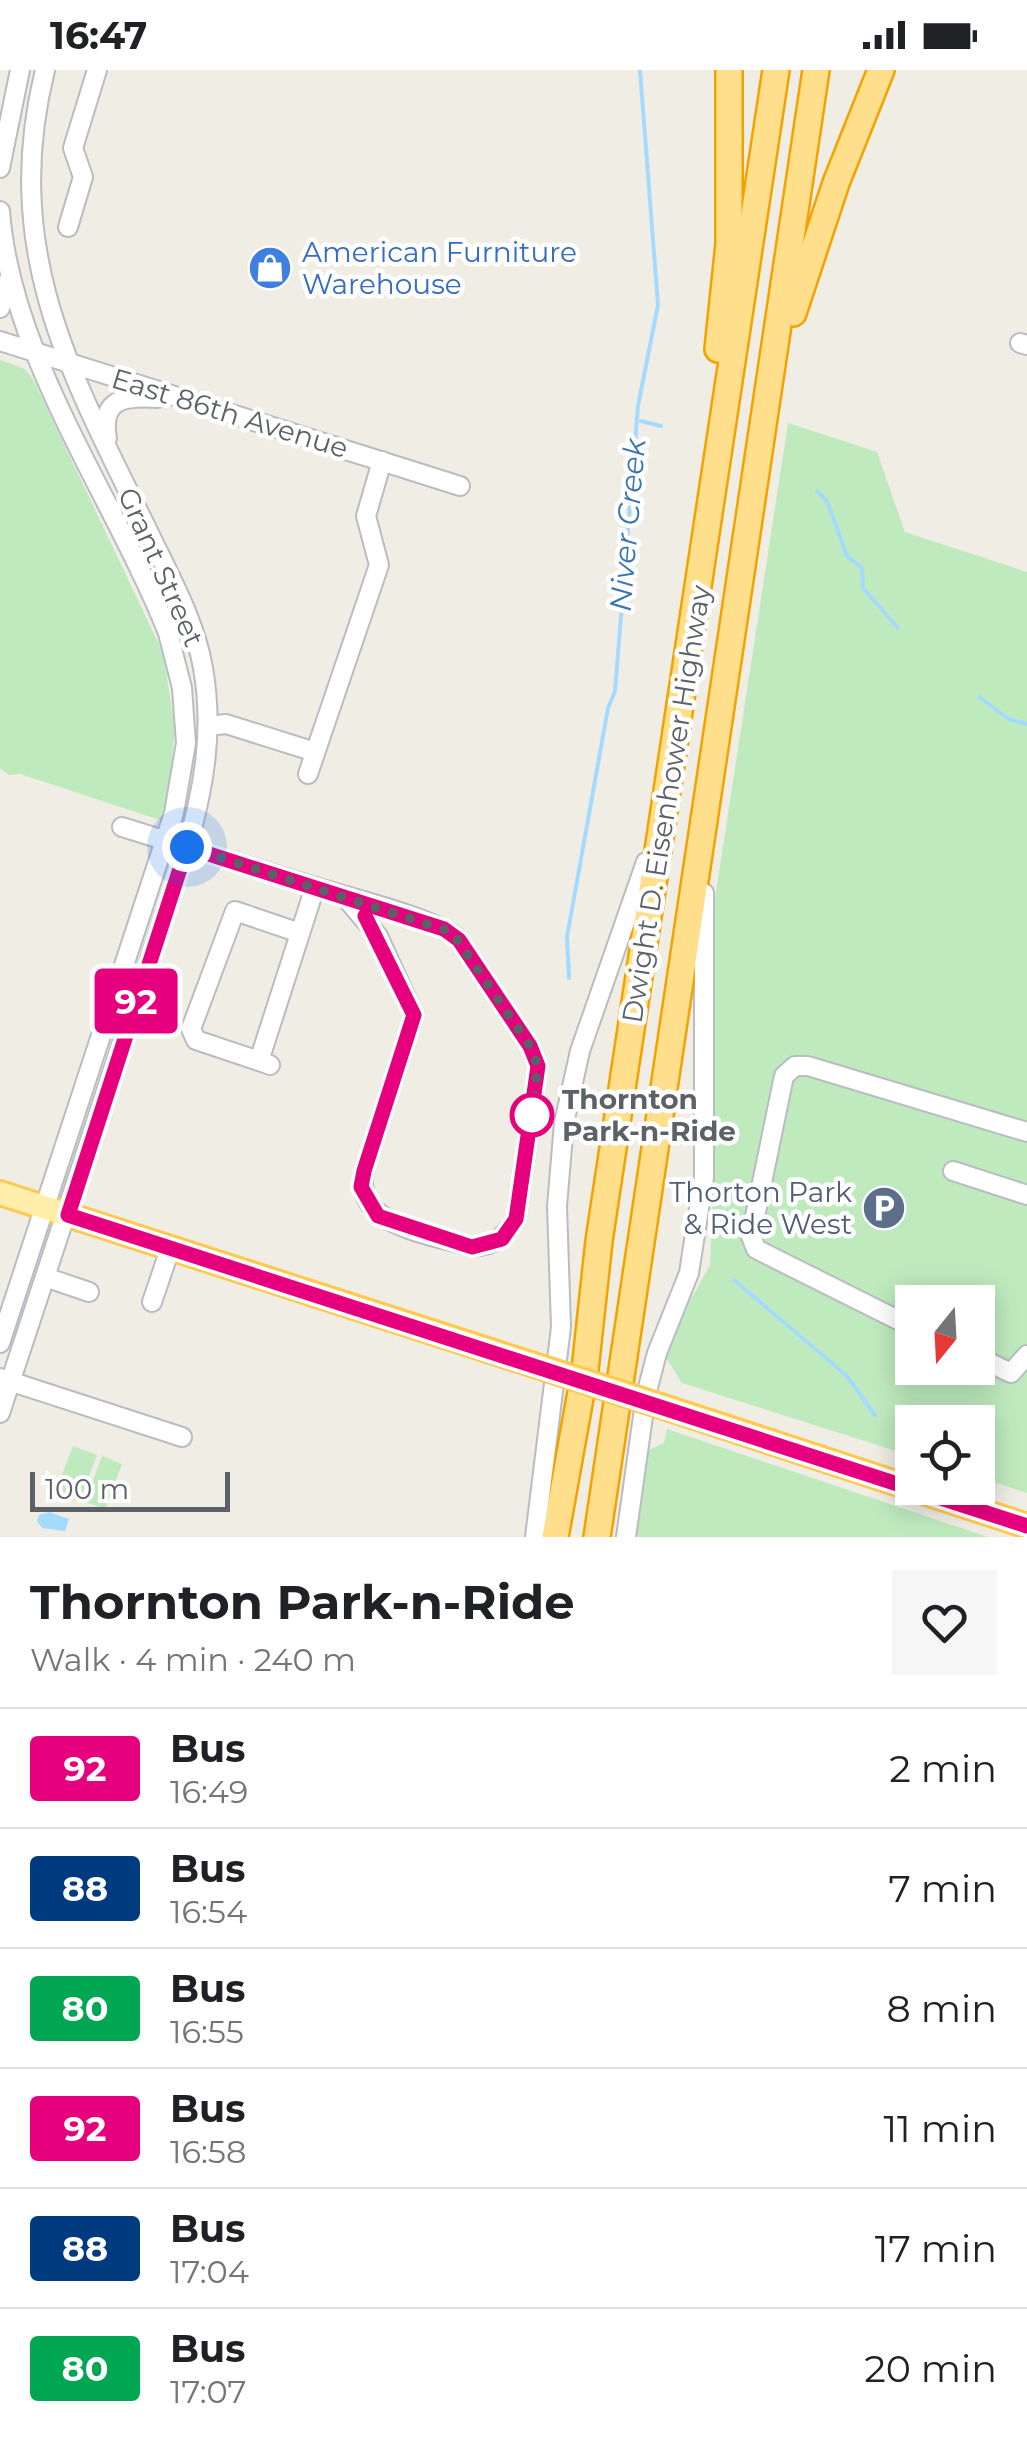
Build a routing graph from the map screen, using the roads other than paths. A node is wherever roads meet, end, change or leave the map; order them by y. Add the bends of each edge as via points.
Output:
1 (20, 70) edge
2 (45, 70) edge
3 (98, 70) edge
4 (730, 70) edge
5 (776, 70) edge
6 (792, 70) edge
7 (816, 70) edge
8 (882, 70) edge
9 (0, 168) edge
10 (0, 211) edge
11 (68, 227) dead end
12 (9, 279) junction
13 (0, 308) edge
14 (0, 342) edge
15 (37, 354) junction
16 (64, 362) junction
17 (188, 400) junction
18 (726, 415) junction
19 (761, 450) junction
20 (112, 459) junction
21 (382, 461) junction
22 (460, 486) dead end
23 (208, 726) junction
24 (315, 752) junction
25 (308, 774) dead end
26 (670, 774) junction
27 (712, 777) junction
28 (122, 827) dead end
29 (166, 840) junction
30 (187, 847) junction
31 (315, 887) junction
32 (345, 897) junction
33 (300, 933) junction
34 (1027, 1132) edge
35 (953, 1172) dead end
36 (0, 1192) edge
37 (1027, 1195) edge
38 (56, 1212) junction
39 (170, 1249) junction
40 (48, 1278) junction
41 (90, 1292) dead end
42 (152, 1302) dead end
43 (895, 1319) edge
44 (0, 1343) edge
45 (1027, 1354) edge
46 (995, 1365) edge
47 (592, 1378) junction
48 (6, 1380) edge
49 (0, 1413) edge
50 (182, 1437) dead end
51 (1027, 1526) edge
52 (535, 1537) edge
53 (555, 1537) edge
54 (597, 1537) edge
55 (626, 1537) edge

1 - 9 street
2 - 16 street, Grant Street via 26,148 23,213 39,298
3 - 11 street via 73,148 83,178
4 - 18 highway via 729,244 716,369
5 - 18 highway, Dwight D. Eisenhower Highway
6 - 47 highway
7 - 19 highway, Dwight D. Eisenhower Highway
8 - 19 highway via 804,276
10 - 12 street, Grant Street
12 - 13 street
12 - 15 street, Grant Street
14 - 15 street, East 86th Avenue
15 - 16 street, East 86th Avenue
15 - 29 street, Grant Street via 176,658 186,742
16 - 17 street, East 86th Avenue
16 - 20 street, Grant Street
17 - 20 street via 126,397 109,407
17 - 21 street, East 86th Avenue
18 - 26 highway, Dwight D. Eisenhower Highway
19 - 27 highway, Dwight D. Eisenhower Highway
20 - 23 street, Grant Street via 188,616
21 - 22 street, East 86th Avenue
21 - 24 street via 366,516 379,564
23 - 24 street via 226,724
23 - 30 street, Grant Street via 204,789
24 - 25 street
26 - 47 highway, Dwight D. Eisenhower Highway via 599,1241
26 - 52 street via 631,913 580,1052 564,1123 557,1206 561,1327
27 - 54 highway, Dwight D. Eisenhower Highway
27 - 55 street via 701,972 704,1177 689,1273 646,1395
28 - 29 street
29 - 30 street
29 - 38 street, Grant Street
30 - 31 street
30 - 38 street, Grant Street
31 - 32 street
31 - 33 street
32 - 32 street via 378,936 414,1015 364,1171 366,1202 378,1216 472,1247 488,1246 516,1219 538,1066 530,1046 452,932
33 - 33 street via 264,1063 196,1040 191,1029 235,911
34 - 43 street via 822,1069 794,1066 784,1076 751,1236 756,1250
35 - 37 street
36 - 38 main road
38 - 39 main road
38 - 40 street, Grant Street
38 - 44 street, Grant Street
39 - 42 street
39 - 47 main road, bridge
40 - 41 street
40 - 48 street, Grant Street
45 - 46 street via 1012,1373
47 - 51 main road, bridge
47 - 53 highway, Dwight D. Eisenhower Highway
48 - 49 street, Grant Street
48 - 50 street

